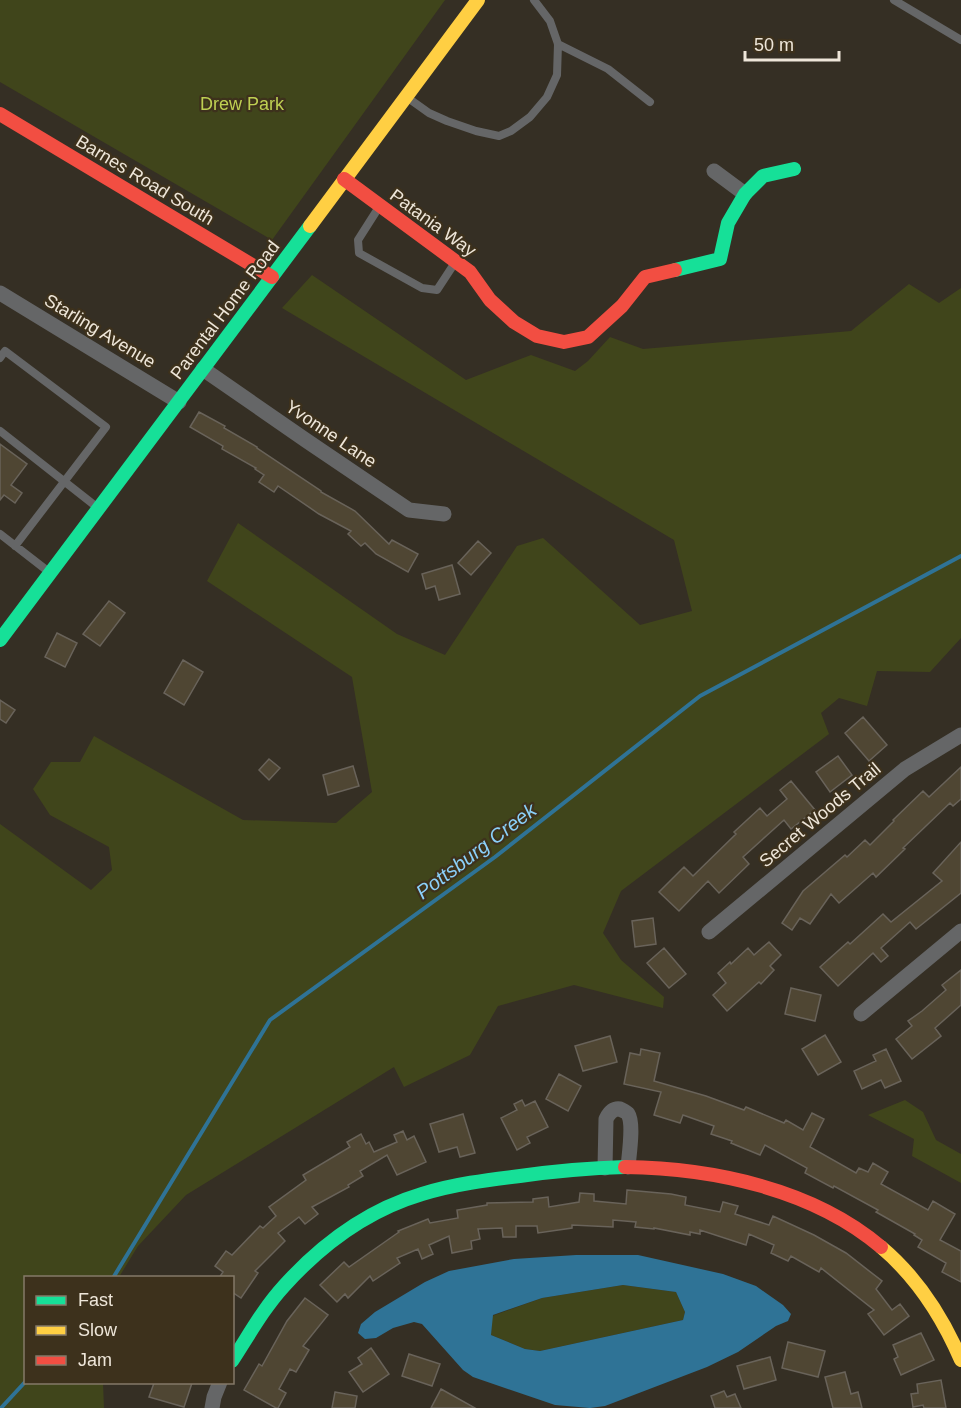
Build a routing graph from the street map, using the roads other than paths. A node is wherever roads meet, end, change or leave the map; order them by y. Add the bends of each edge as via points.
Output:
1 (478, 0) edge
2 (534, 0) edge
3 (894, 0) edge
4 (961, 40) edge
5 (558, 44) junction
6 (406, 96) junction
7 (650, 102) dead end
8 (0, 114) edge
9 (794, 169) dead end
10 (714, 171) dead end
11 (344, 179) junction
12 (745, 194) junction
13 (379, 205) junction
14 (456, 261) junction
15 (272, 277) junction
16 (0, 293) edge
17 (0, 358) edge
18 (204, 369) junction
19 (179, 402) junction
20 (0, 431) edge
21 (65, 482) junction
22 (99, 508) junction
23 (444, 514) dead end
24 (0, 534) edge
25 (15, 546) junction
26 (51, 573) junction
27 (0, 640) edge
28 (961, 735) edge
29 (961, 931) edge
30 (709, 932) dead end
31 (861, 1014) dead end
32 (604, 1167) junction
33 (628, 1167) junction
34 (957, 1340) edge
35 (234, 1358) edge
36 (961, 1360) edge
37 (220, 1384) edge
38 (212, 1408) edge

1 - 6 street, Parental Home Road
2 - 5 lane via 550,21
3 - 4 lane
5 - 6 lane via 557,75 547,97 530,117 499,136 447,121
5 - 7 lane via 608,69
6 - 11 street, Parental Home Road
8 - 15 street, Barnes Road South
9 - 12 street, Patania Way via 763,176
10 - 12 street
11 - 13 street, Patania Way
11 - 15 street, Parental Home Road
12 - 14 street, Patania Way via 728,223 720,259 645,277 622,306 588,337 564,342 537,336 490,300 470,272
13 - 14 street, Patania Way
13 - 14 lane via 358,240 359,253 422,288 437,290
15 - 18 street, Parental Home Road
16 - 19 street, Starling Avenue
17 - 21 lane via 5,351 106,427
18 - 19 street, Parental Home Road
18 - 23 street, Yvonne Lane via 409,510
19 - 22 street, Parental Home Road
20 - 21 lane
21 - 22 lane
21 - 25 lane
22 - 26 street, Parental Home Road
24 - 25 lane
25 - 26 lane
26 - 27 street, Parental Home Road
28 - 30 street, Secret Woods Trail via 905,769
29 - 31 street
32 - 33 street
32 - 33 street via 606,1119 615,1109 622,1109 631,1122
32 - 35 street via 471,1182 390,1206 329,1243 298,1270 278,1291
33 - 34 street via 715,1174 806,1202 836,1216 878,1244 915,1280
34 - 36 street
37 - 38 street

